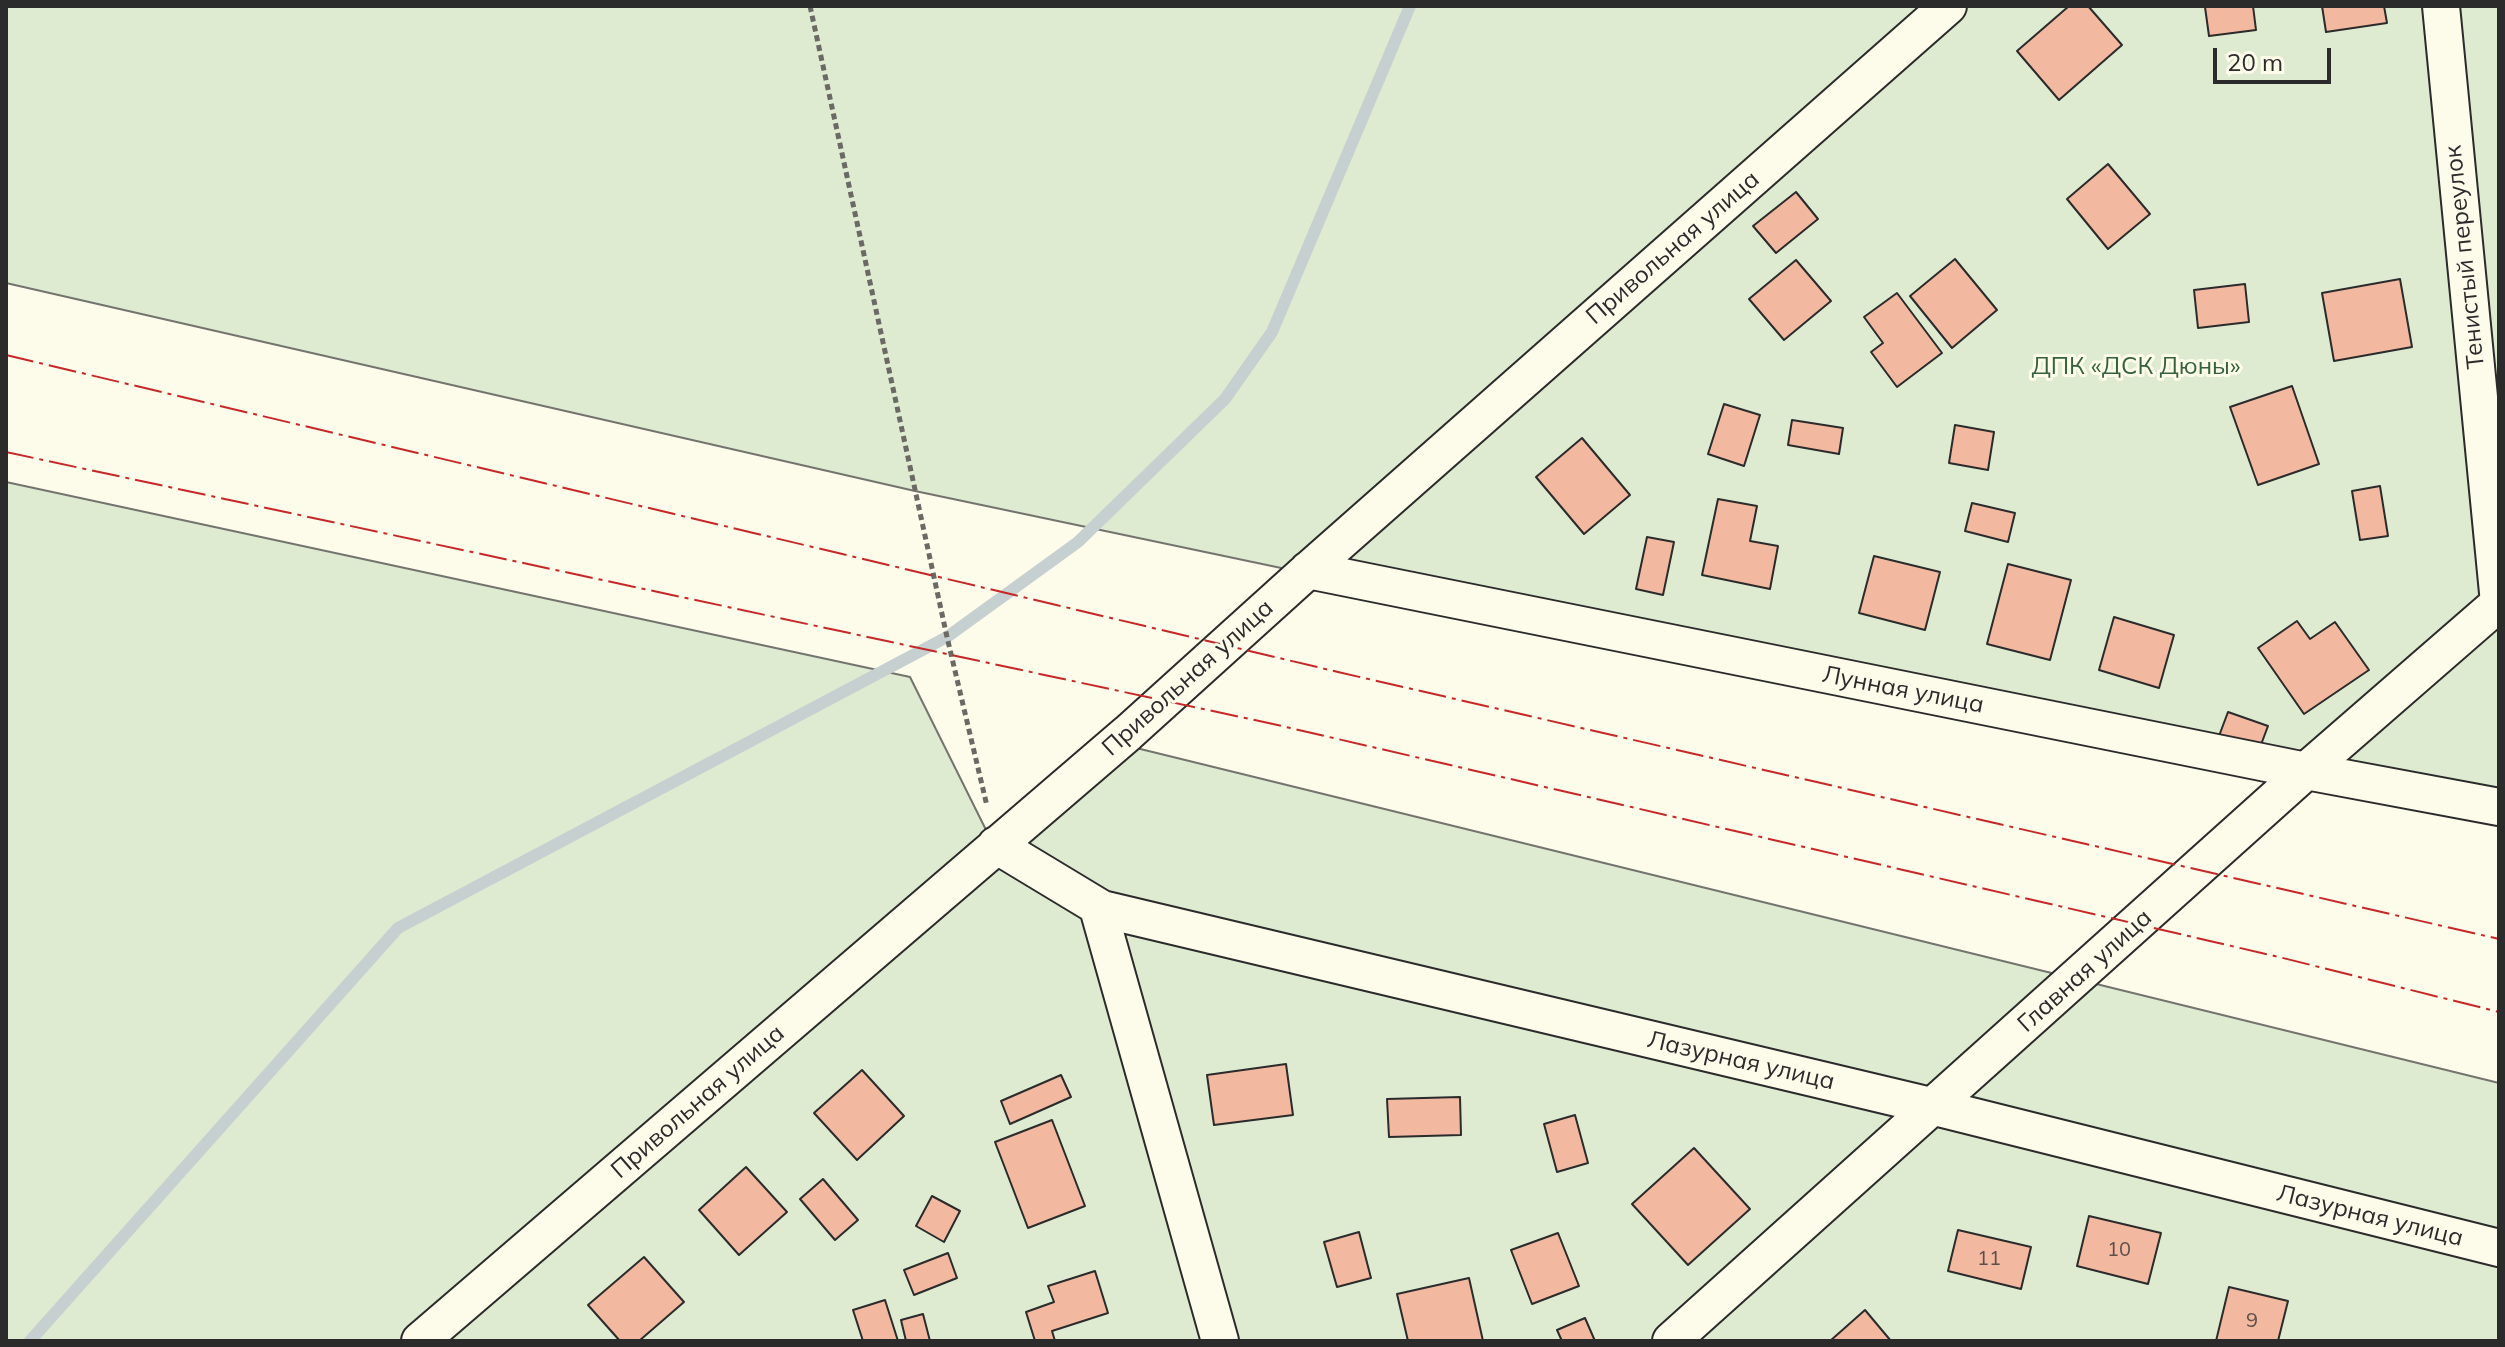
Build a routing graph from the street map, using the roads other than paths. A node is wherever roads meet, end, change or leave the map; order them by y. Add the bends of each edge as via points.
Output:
1 (1948, 6) edge
2 (2441, 6) edge
3 (1308, 570) junction
4 (2499, 603) edge
5 (2306, 771) junction
6 (2499, 807) edge
7 (996, 845) junction
8 (1098, 908) junction
9 (1935, 1107) junction
10 (2499, 1248) edge
11 (420, 1341) edge
12 (1220, 1341) edge
13 (1671, 1341) edge

1 - 3 street, Привольная улица
2 - 4 street, Тенистый переулок
3 - 5 street, Лунная улица
3 - 7 street, Привольная улица
4 - 5 street, Главная улица
5 - 6 street, Лунная улица
5 - 9 street, Главная улица
7 - 8 street, Лазурная улица
7 - 11 street, Привольная улица
8 - 9 street, Лазурная улица
8 - 12 street
9 - 10 street, Лазурная улица
9 - 13 street, Главная улица

